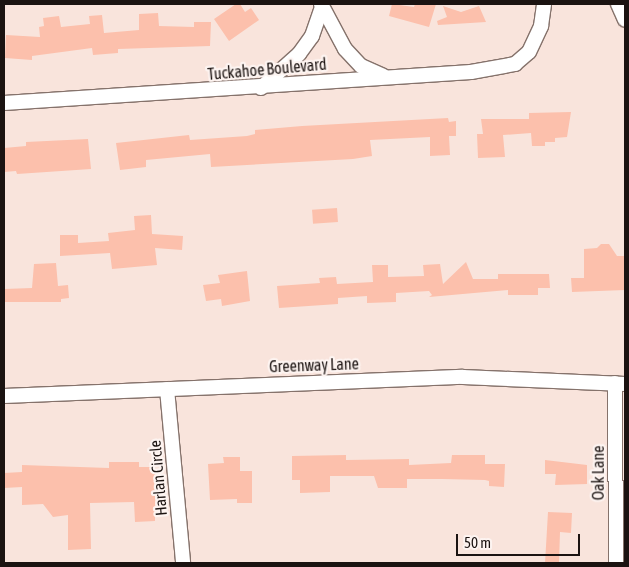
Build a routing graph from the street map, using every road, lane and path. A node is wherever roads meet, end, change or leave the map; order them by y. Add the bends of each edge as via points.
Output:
1 (544, 4) edge
2 (618, 4) edge
3 (322, 5) edge
4 (625, 20) edge
5 (383, 77) junction
6 (262, 88) junction
7 (4, 103) edge
8 (620, 384) edge
9 (167, 389) junction
10 (4, 396) edge
11 (183, 563) edge
12 (616, 563) edge

1 - 5 street, Tuckahoe Boulevard via 541,26 529,52 514,64 471,72
2 - 4 street
3 - 5 street via 346,49 362,66
3 - 6 street via 312,36
5 - 6 street, Tuckahoe Boulevard
6 - 7 street, Tuckahoe Boulevard
8 - 9 street, Greenway Lane via 463,376
8 - 12 street, Oak Lane
9 - 10 street, Greenway Lane
9 - 11 street, Harlan Circle

